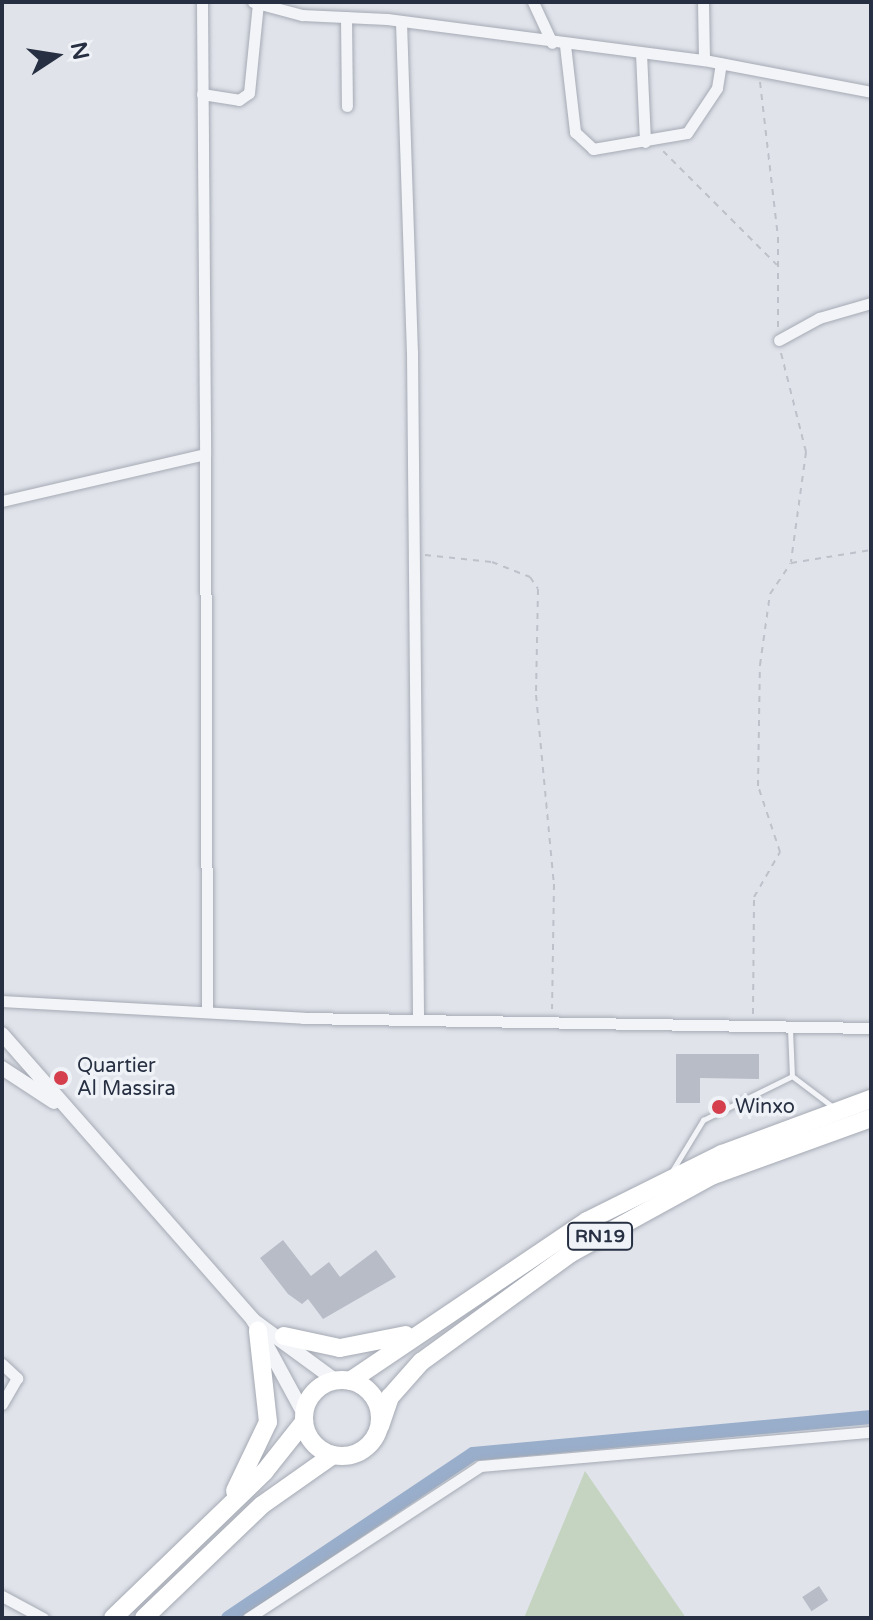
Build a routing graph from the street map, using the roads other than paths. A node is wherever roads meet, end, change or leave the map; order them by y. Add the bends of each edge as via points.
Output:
1 (202, 2) edge
2 (533, 2) edge
3 (703, 2) edge
4 (255, 3) edge
5 (346, 17) junction
6 (401, 22) junction
7 (552, 43) junction
8 (565, 45) junction
9 (641, 53) junction
10 (704, 60) junction
11 (721, 63) junction
12 (871, 92) edge
13 (202, 94) junction
14 (347, 106) dead end
15 (648, 141) junction
16 (871, 303) edge
17 (779, 340) road end
18 (205, 454) junction
19 (2, 501) edge
20 (2, 1001) edge
21 (207, 1012) junction
22 (418, 1019) junction
23 (871, 1028) edge
24 (790, 1029) junction
25 (2, 1034) edge
26 (2, 1068) edge
27 (792, 1076) junction
28 (871, 1099) edge
29 (55, 1102) junction
30 (837, 1110) junction
31 (871, 1118) edge
32 (667, 1179) junction
33 (256, 1326) junction
34 (424, 1329) junction
35 (284, 1336) junction
36 (2, 1364) edge
37 (343, 1381) junction
38 (2, 1404) edge
39 (304, 1418) junction
40 (380, 1426) junction
41 (871, 1432) edge
42 (333, 1455) junction
43 (228, 1508) junction
44 (2, 1596) edge
45 (43, 1618) edge
46 (113, 1618) edge
47 (144, 1618) edge
48 (248, 1618) edge

1 - 13 street
2 - 7 street
3 - 10 street
4 - 5 street
4 - 13 street via 249,93 239,100
5 - 6 street
5 - 14 street
6 - 7 street
6 - 22 street
7 - 8 street
8 - 9 street
8 - 15 street via 581,144
9 - 10 street
9 - 15 street
10 - 11 street
11 - 12 street
11 - 15 street via 699,121 687,133
13 - 18 street
16 - 17 street via 819,318
18 - 19 street
18 - 21 street
20 - 21 street
21 - 22 street
22 - 24 street
23 - 24 street
24 - 27 lane
25 - 29 street
26 - 29 street
27 - 30 lane
27 - 32 lane via 703,1120
28 - 30 highway, RN19
29 - 33 street
30 - 32 highway, RN19
31 - 40 highway, RN19 via 711,1176 571,1253 421,1362 390,1397
32 - 34 highway, RN19 via 587,1221
33 - 35 street
33 - 39 street
33 - 43 highway via 268,1422
34 - 35 highway via 360,1347
34 - 37 highway, RN19
35 - 37 street
36 - 38 street via 17,1378
37 - 39 highway, RN19 via 315,1392
37 - 40 highway via 371,1393
39 - 42 highway via 311,1439
39 - 43 highway, RN19
40 - 42 highway, RN19 via 368,1447
41 - 48 street via 480,1466
42 - 47 highway, RN19 via 262,1505
43 - 46 highway, RN19
44 - 45 street

